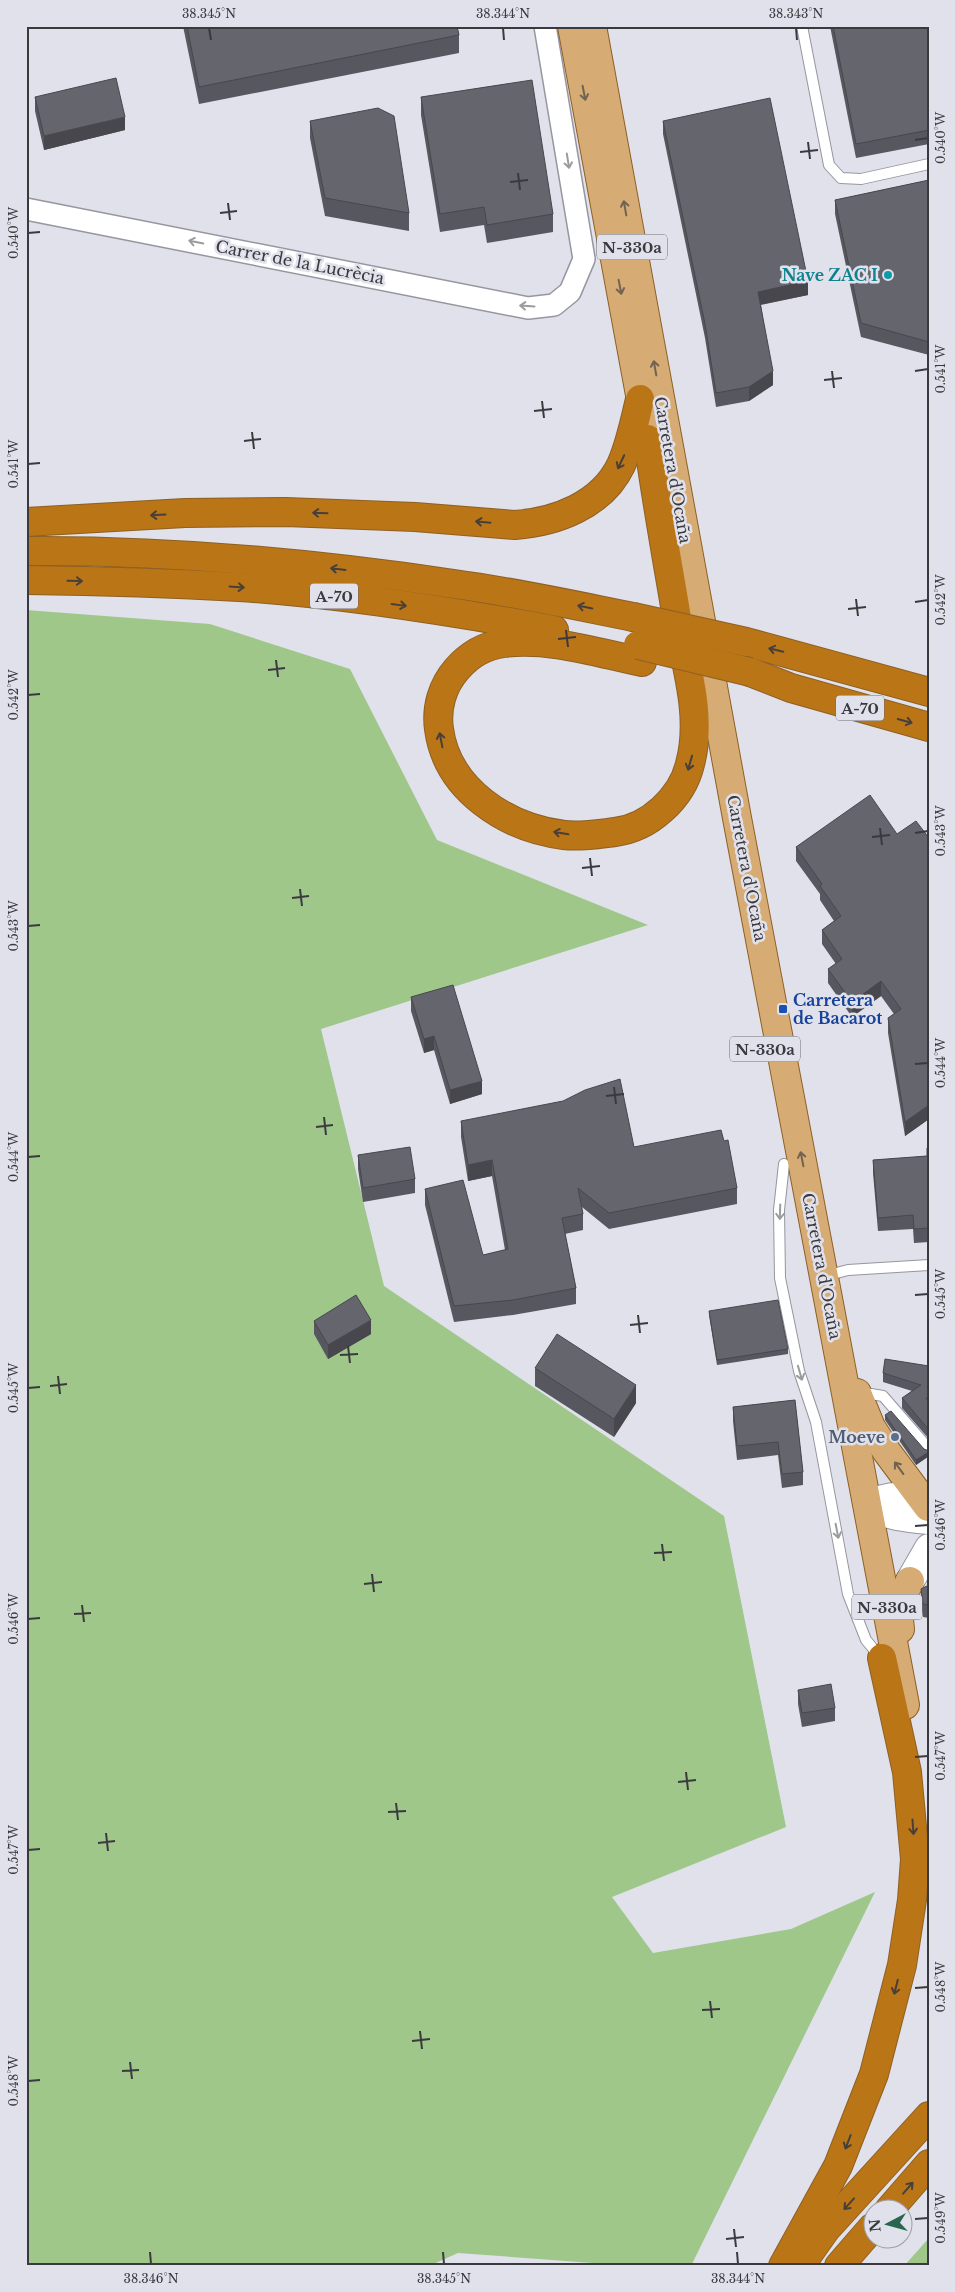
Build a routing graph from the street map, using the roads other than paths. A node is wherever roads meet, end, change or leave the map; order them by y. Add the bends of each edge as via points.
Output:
1 (545, 26) edge
2 (564, 26) edge
3 (572, 26) edge
4 (802, 26) edge
5 (598, 29) edge
6 (551, 59) junction
7 (929, 164) edge
8 (26, 209) edge
9 (640, 399) junction
10 (648, 439) junction
11 (26, 522) edge
12 (26, 551) edge
13 (26, 580) edge
14 (640, 654) junction
15 (807, 658) junction
16 (929, 678) edge
17 (929, 692) edge
18 (929, 728) edge
19 (784, 1164) junction
20 (791, 1196) junction
21 (929, 1265) edge
22 (824, 1276) junction
23 (857, 1391) junction
24 (929, 1449) edge
25 (868, 1506) junction
26 (929, 1507) edge
27 (929, 1520) edge
28 (929, 1548) edge
29 (919, 1573) edge
30 (880, 1648) junction
31 (906, 1709) junction
32 (929, 1810) edge
33 (929, 2116) edge
34 (928, 2165) edge
35 (898, 2200) edge
36 (862, 2240) edge
37 (783, 2266) edge
38 (800, 2266) edge
39 (839, 2266) edge

1 - 6 street
2 - 6 street
3 -> 9 main road, Carretera d'Ocaña / N-330a
4 - 7 lane via 829,165 841,178 861,179
22 -> 5 main road, Carretera d'Ocaña / N-330a via 600,68
6 -> 8 street, Carrer de la Lucrècia via 584,259 570,292 554,304 528,308
9 - 10 main road, Carretera d'Ocaña / N-330a
9 -> 11 highway via 620,467 603,491 579,508 534,523 260,512
10 -> 14 highway via 655,497 696,720 690,768 679,789 664,808 643,824 622,831 564,835 498,814 469,790 451,769 441,745 440,698 451,676 467,658 482,649 523,642
10 - 19 main road, Carretera d'Ocaña / N-330a via 665,505 710,733
15 -> 12 highway, A-70, bridge via 633,617 455,584 218,558
13 -> 14 highway, A-70 via 238,587 316,594 454,613
14 -> 18 highway, A-70, bridge via 791,688
15 - 16 highway via 908,672
15 - 17 highway, A-70
19 - 20 main road, Carretera d'Ocaña / N-330a
19 -> 30 lane via 779,1210 780,1278 799,1371 816,1422 848,1594 866,1640
20 - 25 main road via 812,1256 856,1495
20 - 30 main road, Carretera d'Ocaña / N-330a via 848,1500
21 - 22 lane via 848,1270
22 - 23 main road
22 - 25 main road, Carretera d'Ocaña / N-330a
23 - 24 lane via 883,1396
26 -> 23 main road via 871,1427
25 - 26 street via 895,1496 918,1500
25 - 27 street via 888,1514
25 - 30 main road via 861,1519 871,1568
25 - 31 main road, Carretera d'Ocaña / N-330a
28 - 29 street
29 - 31 main road via 901,1598 898,1609 911,1682
30 -> 37 highway via 907,1772 915,1859 902,1965 874,2074 842,2157
31 - 32 highway
33 -> 38 highway via 826,2229
35 -> 34 highway
36 - 39 highway

